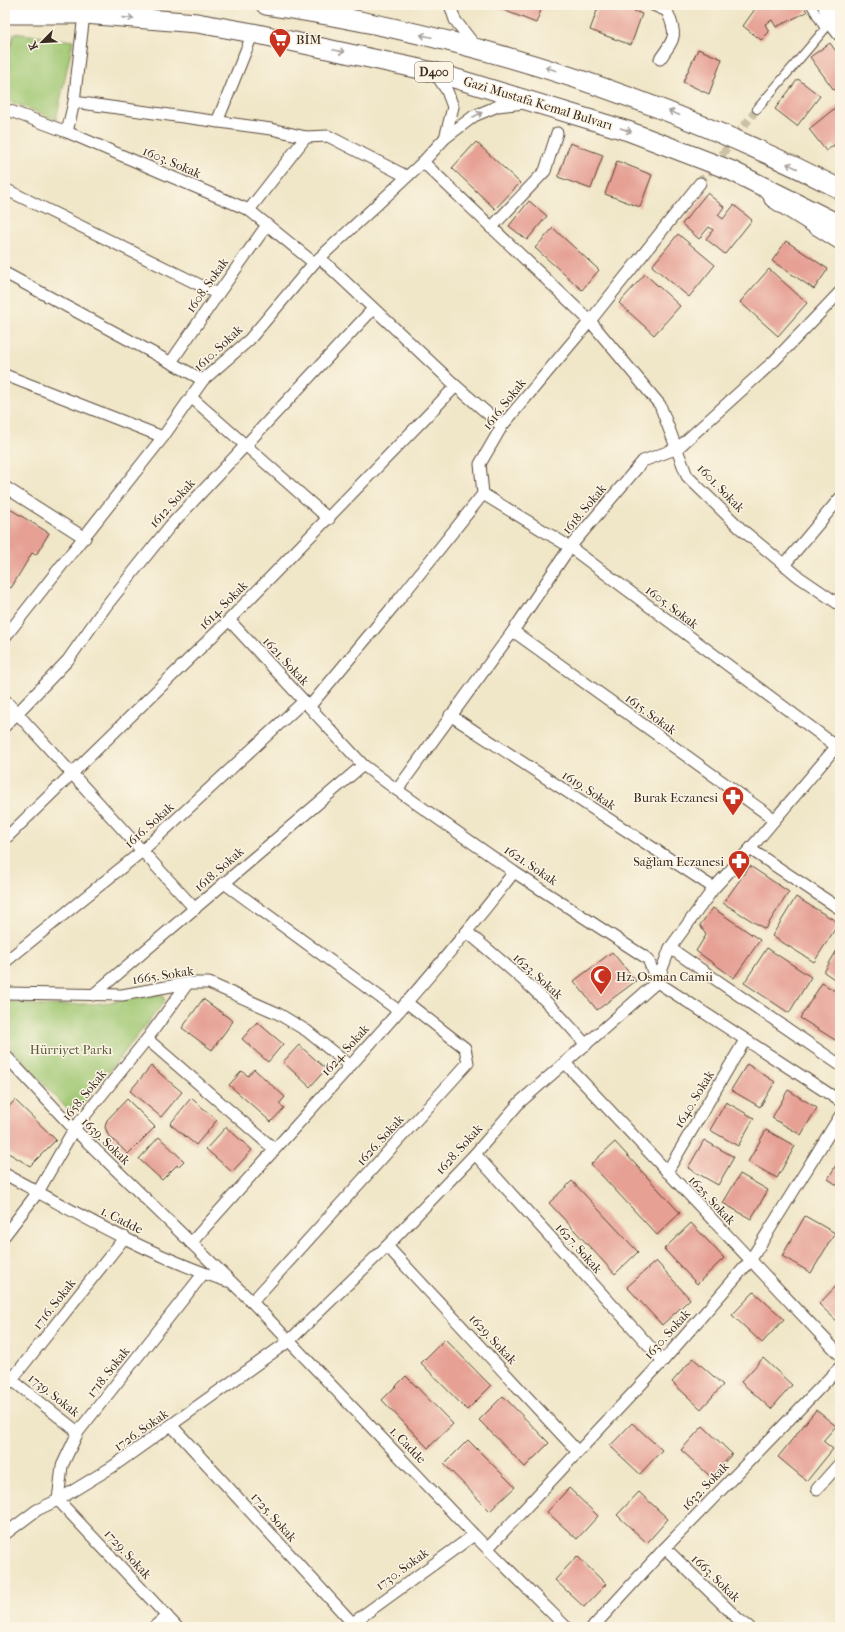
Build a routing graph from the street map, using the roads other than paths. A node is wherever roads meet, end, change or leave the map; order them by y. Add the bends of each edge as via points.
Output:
1 (266, 5) edge
2 (339, 5) edge
3 (450, 5) edge
4 (653, 5) edge
5 (811, 5) edge
6 (825, 5) edge
7 (835, 5) edge
8 (670, 8) edge
9 (840, 13) edge
10 (5, 14) edge
11 (84, 14) junction
12 (358, 22) junction
13 (253, 32) junction
14 (840, 34) edge
15 (476, 47) junction
16 (660, 59) dead end
17 (434, 72) junction
18 (534, 101) junction
19 (74, 102) junction
20 (5, 109) edge
21 (757, 109) tunnel mouth
22 (217, 122) junction
23 (67, 132) junction
24 (557, 133) dead end
25 (306, 137) junction
26 (445, 138) junction
27 (423, 162) junction
28 (730, 170) junction
29 (406, 176) junction
30 (700, 183) tunnel mouth
31 (840, 188) edge
32 (5, 189) edge
33 (249, 210) junction
34 (267, 225) junction
35 (840, 226) edge
36 (491, 228) junction
37 (840, 240) edge
38 (317, 261) junction
39 (5, 273) edge
40 (840, 292) edge
41 (218, 294) junction
42 (373, 309) junction
43 (590, 322) junction
44 (171, 362) junction
45 (5, 375) edge
46 (203, 380) junction
47 (456, 386) junction
48 (192, 398) junction
49 (502, 426) junction
50 (163, 438) junction
51 (245, 444) junction
52 (678, 448) junction
53 (5, 487) edge
54 (483, 494) junction
55 (840, 498) edge
56 (329, 519) junction
57 (85, 538) junction
58 (570, 547) junction
59 (784, 565) junction
60 (840, 605) edge
61 (229, 620) junction
62 (513, 631) junction
63 (5, 637) edge
64 (5, 700) edge
65 (307, 704) junction
66 (17, 712) junction
67 (450, 715) junction
68 (5, 726) edge
69 (838, 748) edge
70 (363, 764) junction
71 (72, 775) junction
72 (397, 790) junction
73 (774, 819) junction
74 (5, 839) edge
75 (750, 849) junction
76 (142, 852) junction
77 (514, 872) junction
78 (224, 883) junction
79 (714, 888) junction
80 (195, 909) junction
81 (840, 909) edge
82 (467, 932) junction
83 (670, 948) junction
84 (5, 962) edge
85 (657, 982) junction
86 (188, 983) junction
87 (5, 993) edge
88 (93, 995) junction
89 (403, 1007) junction
90 (147, 1039) junction
91 (745, 1040) junction
92 (586, 1045) junction
93 (5, 1055) edge
94 (565, 1062) junction
95 (840, 1065) edge
96 (350, 1066) junction
97 (840, 1101) edge
98 (840, 1116) edge
99 (74, 1129) junction
100 (274, 1148) junction
101 (475, 1154) junction
102 (667, 1172) junction
103 (5, 1174) edge
104 (38, 1192) junction
105 (5, 1236) edge
106 (125, 1237) junction
107 (191, 1243) junction
108 (387, 1246) junction
109 (750, 1261) junction
110 (203, 1274) junction
111 (231, 1282) junction
112 (252, 1302) junction
113 (289, 1341) junction
114 (840, 1355) edge
115 (663, 1361) junction
116 (840, 1367) edge
117 (9, 1384) edge
118 (172, 1426) junction
119 (78, 1432) junction
120 (578, 1452) junction
121 (840, 1463) edge
122 (817, 1489) dead end
123 (58, 1500) junction
124 (5, 1534) edge
125 (474, 1535) junction
126 (488, 1548) junction
127 (665, 1548) junction
128 (167, 1616) junction
129 (351, 1626) edge
130 (154, 1627) edge
131 (177, 1627) edge
132 (566, 1627) edge
133 (593, 1627) edge
134 (750, 1627) edge

1 - 12 highway, D400
2 - 12 street
3 - 15 street via 455,20
4 - 8 street
5 - 21 street via 825,29
6 - 14 street via 829,20
7 - 9 main road
8 - 16 street via 674,28 672,42
10 - 11 highway, Gazi Mustafa Kemal Bulvarı / D400
11 -> 13 highway, Gazi Mustafa Kemal Bulvarı / D400 via 197,23
11 - 19 street
15 -> 12 highway, D400
13 -> 17 highway, Gazi Mustafa Kemal Bulvarı / D400
13 - 22 street
31 -> 15 highway, D400 via 719,131 631,96
17 - 18 highway, Gazi Mustafa Kemal Bulvarı / D400
17 - 26 street via 447,91 453,107
26 -> 18 street, 1610. Sokak via 474,116 498,106
18 -> 28 highway, Gazi Mustafa Kemal Bulvarı / D400 via 628,131
19 - 22 street
19 - 23 street
20 - 23 street, 1603. Sokak
22 - 25 street
23 - 33 street, 1603. Sokak
24 - 36 street via 545,172
25 - 29 street via 328,136
25 - 33 street
26 - 27 street, 1610. Sokak
27 - 29 street, 1610. Sokak
27 - 36 street, 1601. Sokak
28 - 35 highway, Gazi Mustafa Kemal Bulvarı / D400
28 - 37 main road
29 - 38 street, 1610. Sokak
30 - 43 street, 1616. Sokak
32 - 41 street
33 - 34 street, 1603. Sokak
34 - 38 street, 1603. Sokak
34 - 41 street, 1608. Sokak
36 - 43 street, 1601. Sokak
38 - 42 street, 1603. Sokak
38 - 46 street, 1610. Sokak via 249,340
39 - 44 street
40 - 52 street, 1618. Sokak via 774,361
41 - 44 street, 1608. Sokak
42 - 47 street, 1603. Sokak
42 - 51 street, 1612. Sokak
43 - 49 street, 1616. Sokak
43 - 52 street, 1601. Sokak via 660,405
44 - 46 street
45 - 50 street
46 - 48 street, 1610. Sokak
47 - 49 street, 1603. Sokak
47 - 56 street, 1614. Sokak
48 - 50 street, 1610. Sokak
48 - 51 street
49 - 54 street, 1616. Sokak via 480,464
50 - 57 street, 1610. Sokak
51 - 56 street
51 - 66 street, 1612. Sokak via 170,526 106,606 68,660
52 - 58 street, 1618. Sokak via 643,461
52 - 59 street, 1601. Sokak via 687,476 740,528
53 - 57 street
54 - 58 street, 1605. Sokak
54 - 65 street, 1616. Sokak via 402,598
55 - 59 street
56 - 61 street, 1614. Sokak
57 - 63 street, 1610. Sokak
58 - 62 street, 1618. Sokak
58 - 69 street, 1605. Sokak
59 - 60 street, 1601. Sokak
61 - 65 street, 1621. Sokak
61 - 71 street, 1614. Sokak
62 - 67 street, 1618. Sokak
62 - 73 street, 1615. Sokak
64 - 66 street
65 - 70 street, 1621. Sokak
65 - 76 street, 1616. Sokak
66 - 68 street, 1612. Sokak
66 - 71 street
67 - 72 street, 1618. Sokak
67 - 79 street, 1619. Sokak
69 - 73 street
70 - 72 street, 1621. Sokak
70 - 78 street, 1618. Sokak
71 - 74 street, 1614. Sokak
71 - 76 street
72 - 77 street, 1621. Sokak
73 - 75 street
75 - 79 street
75 - 81 street
76 - 80 street
76 - 84 street, 1616. Sokak
77 - 82 street, 1624. Sokak
77 - 85 street, 1621. Sokak via 648,959
78 - 80 street, 1618. Sokak
78 - 89 street
79 - 83 street
80 - 88 street, 1618. Sokak
82 - 89 street, 1624. Sokak
82 - 92 street, 1623. Sokak via 564,1018
83 - 85 street
83 - 95 street
85 - 91 street
85 - 92 street, 1628. Sokak
86 - 88 street, 1665. Sokak via 122,995
86 - 90 street, 1658. Sokak
86 - 96 street, 1665. Sokak via 209,983 277,1013 307,1031
87 - 88 street, 1665. Sokak
89 - 96 street, 1624. Sokak
89 - 112 street, 1626. Sokak via 465,1048 468,1063
90 - 99 street, 1658. Sokak
90 - 100 street
91 - 97 street
91 - 102 street, 1640. Sokak
92 - 94 street, 1628. Sokak
93 - 99 street, 1639. Sokak
94 - 101 street, 1628. Sokak via 520,1102
94 - 102 street, 1625. Sokak
96 - 100 street, 1624. Sokak
98 - 109 street, 1630. Sokak
99 - 104 street, 1658. Sokak
99 - 107 street, 1639. Sokak
100 - 107 street, 1624. Sokak
101 - 108 street, 1628. Sokak
101 - 115 street, 1627. Sokak
102 - 109 street, 1625. Sokak
103 - 104 street, 1. Cadde
104 - 105 street, 1658. Sokak
104 - 106 street, 1. Cadde
106 - 110 street, 1. Cadde
106 - 117 street, 1716. Sokak
107 - 111 street, 1. Cadde
108 - 113 street, 1628. Sokak
108 - 120 street, 1629. Sokak
109 - 114 street, 1625. Sokak
109 - 115 street, 1630. Sokak
110 - 111 street, 1. Cadde
110 - 119 street, 1718. Sokak
111 - 112 street, 1. Cadde
112 - 113 street, 1. Cadde
113 - 118 street, 1726. Sokak
113 - 125 street, 1. Cadde
115 - 120 street, 1630. Sokak
116 - 127 street, 1632. Sokak
117 - 119 street, 1739. Sokak
118 - 123 street, 1726. Sokak
118 - 129 street, 1725. Sokak
119 - 123 street, 1718. Sokak via 62,1466
120 - 126 street, 1630. Sokak
121 - 122 street
123 - 124 street, 1726. Sokak via 37,1510
123 - 128 street, 1729. Sokak
125 - 126 street, 1. Cadde
125 - 129 street, 1730. Sokak
126 - 132 street, 1. Cadde
127 - 133 street, 1632. Sokak
127 - 134 street, 1663. Sokak via 738,1619
128 - 130 street
128 - 131 street, 1729. Sokak

